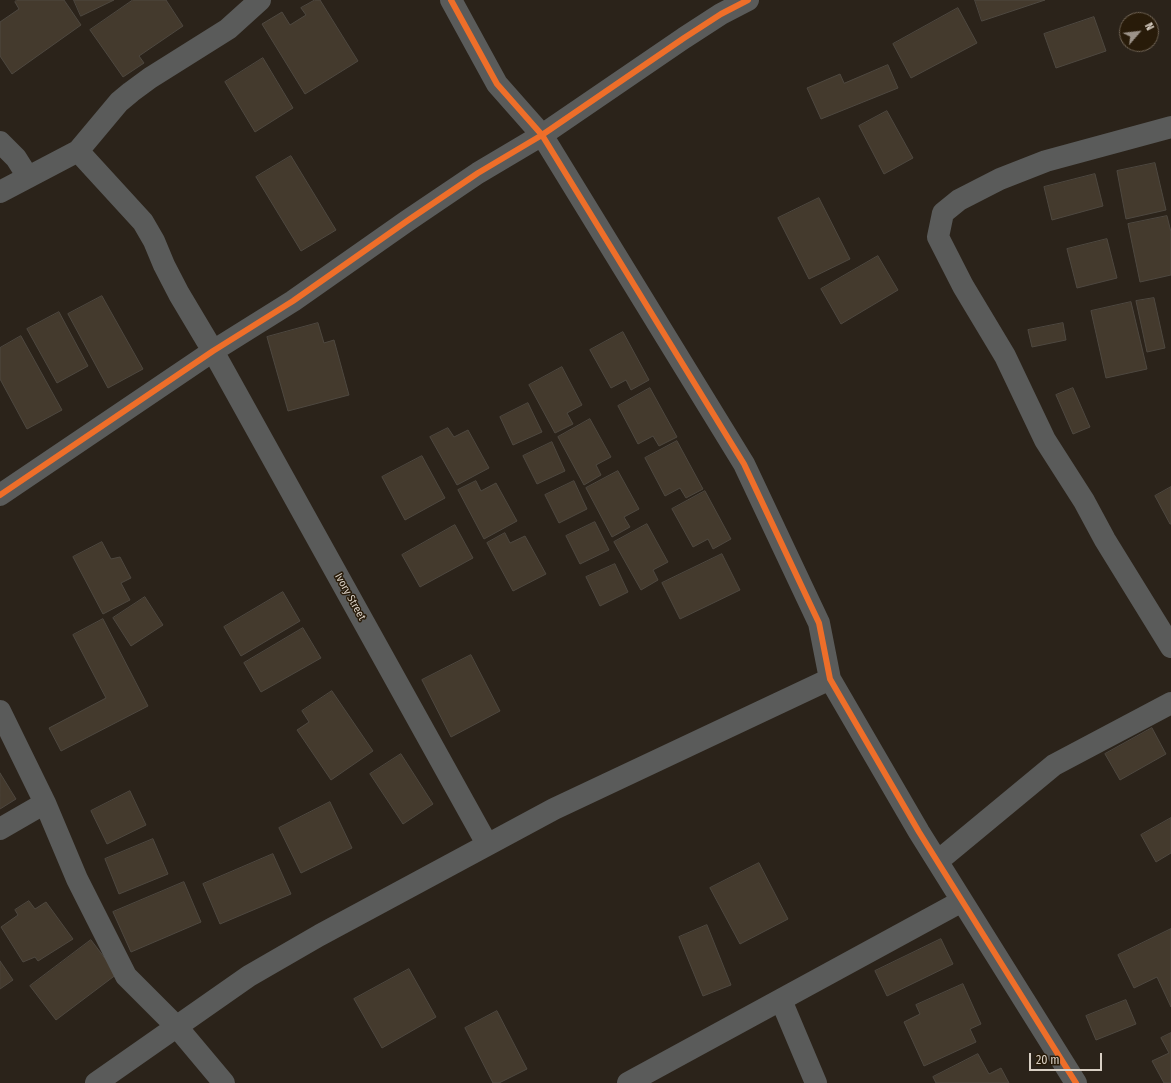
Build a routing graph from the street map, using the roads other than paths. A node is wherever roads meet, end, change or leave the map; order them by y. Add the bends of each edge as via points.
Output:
1 (260, 0) edge
2 (451, 0) edge
3 (748, 0) edge
4 (1171, 127) edge
5 (542, 135) junction
6 (0, 142) edge
7 (78, 151) junction
8 (28, 177) junction
9 (0, 192) edge
10 (214, 351) junction
11 (0, 495) edge
12 (1171, 647) edge
13 (830, 679) junction
14 (1171, 703) edge
15 (0, 711) edge
16 (45, 803) junction
17 (0, 829) edge
18 (487, 844) junction
19 (938, 861) junction
20 (962, 901) junction
21 (781, 1000) junction
22 (178, 1027) junction
23 (96, 1083) edge
24 (224, 1083) edge
25 (628, 1083) edge
26 (816, 1083) edge
27 (1076, 1083) edge

1 - 7 street via 228,29 131,92 119,102
2 - 5 street via 498,84
3 - 5 street via 720,14
4 - 12 street via 1046,161 1000,179 959,200 943,213 938,237 963,286 1005,356 1045,440
5 - 10 street via 478,173 293,301
5 - 13 street via 744,464 819,623
6 - 8 street via 16,158
7 - 8 street
7 - 10 street, Ivory Street via 143,222 179,294
8 - 9 street
10 - 11 street
10 - 18 street, Ivory Street
13 - 18 street via 554,809
13 - 19 street
14 - 19 street via 1054,765
15 - 16 street
16 - 17 street
16 - 22 street via 77,879 126,976
18 - 22 street via 249,976
19 - 20 street
20 - 21 street
20 - 27 street
21 - 25 street
21 - 26 street
22 - 23 street
22 - 24 street

